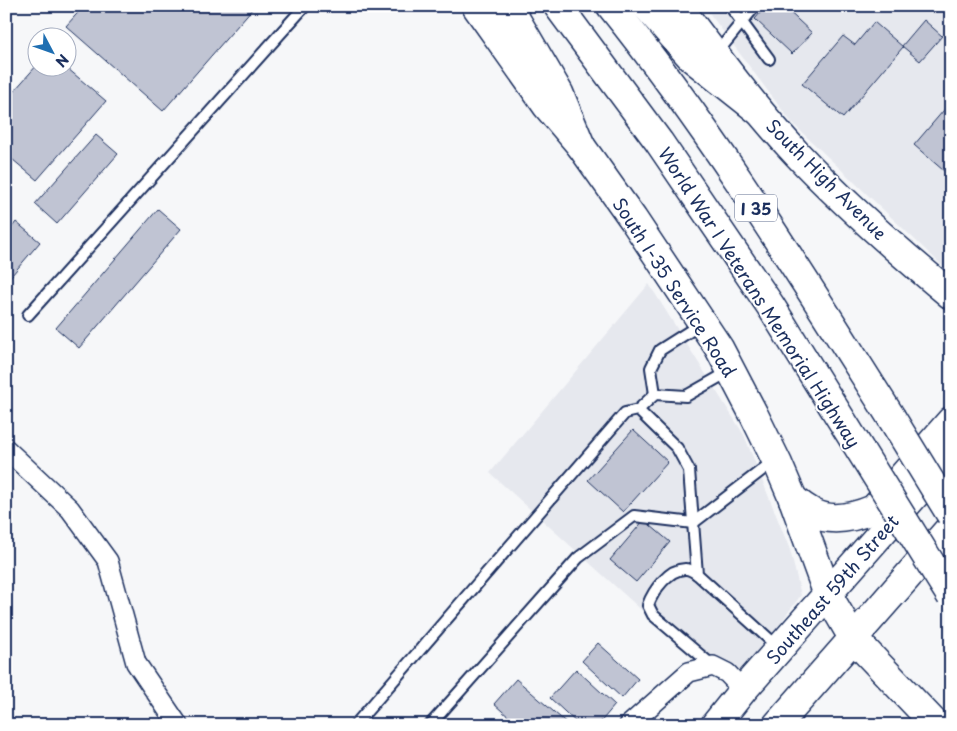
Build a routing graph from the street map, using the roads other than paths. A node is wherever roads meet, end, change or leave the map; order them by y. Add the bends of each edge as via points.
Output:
1 (476, 6) edge
2 (508, 6) edge
3 (558, 6) edge
4 (611, 6) edge
5 (646, 6) edge
6 (678, 6) edge
7 (730, 6) edge
8 (755, 6) edge
9 (300, 8) edge
10 (742, 23) junction
11 (716, 55) junction
12 (769, 59) dead end
13 (759, 111) junction
14 (581, 146) junction
15 (949, 291) edge
16 (28, 315) dead end
17 (703, 323) junction
18 (731, 370) junction
19 (655, 394) junction
20 (638, 410) junction
21 (951, 421) edge
22 (6, 449) edge
23 (951, 454) edge
24 (776, 459) junction
25 (793, 499) junction
26 (951, 516) edge
27 (693, 523) junction
28 (951, 527) edge
29 (697, 574) junction
30 (828, 595) junction
31 (951, 596) edge
32 (853, 638) junction
33 (780, 649) junction
34 (713, 666) junction
35 (743, 690) junction
36 (785, 720) edge
37 (178, 725) edge
38 (355, 725) edge
39 (430, 725) edge
40 (629, 725) edge
41 (715, 725) edge
42 (936, 725) edge

1 - 14 main road, South I-35 Service Road via 547,106
2 - 14 main road via 559,93
3 - 31 main road, World War I Veterans Memorial Highway / I 35, bridge via 664,150 770,305
4 - 26 main road, I 35, bridge via 751,200
5 - 13 main road via 692,58
6 - 11 main road, South High Avenue
7 - 10 lane
8 - 10 lane
9 - 16 lane
10 - 11 lane
10 - 12 lane
11 - 13 main road, South High Avenue
13 - 15 main road, South High Avenue via 832,189
14 - 17 main road, South I-35 Service Road
17 - 18 main road, South I-35 Service Road
17 - 19 lane via 660,350 651,368
18 - 19 lane via 686,396
18 - 24 main road, South I-35 Service Road
19 - 20 lane
20 - 27 lane via 677,448 689,470
20 - 38 lane via 626,413
21 - 25 main road via 874,509 856,517 835,518 814,514
22 - 37 street via 70,509 108,561 136,663
23 - 30 main road, Southeast 59th Street
24 - 25 main road, South I-35 Service Road
24 - 27 lane
25 - 30 main road, South I-35 Service Road
27 - 29 lane
27 - 39 lane via 634,516 578,558
28 - 32 main road
29 - 33 lane
29 - 34 lane via 687,569 673,572 652,593 648,605 653,615
30 - 32 main road, South I-35 Service Road
30 - 33 main road, Southeast 59th Street
32 - 36 main road
32 - 42 main road, South I-35 Service Road
33 - 35 main road, Southeast 59th Street
34 - 35 street via 727,673
34 - 40 street via 689,672
35 - 41 main road, Southeast 59th Street

